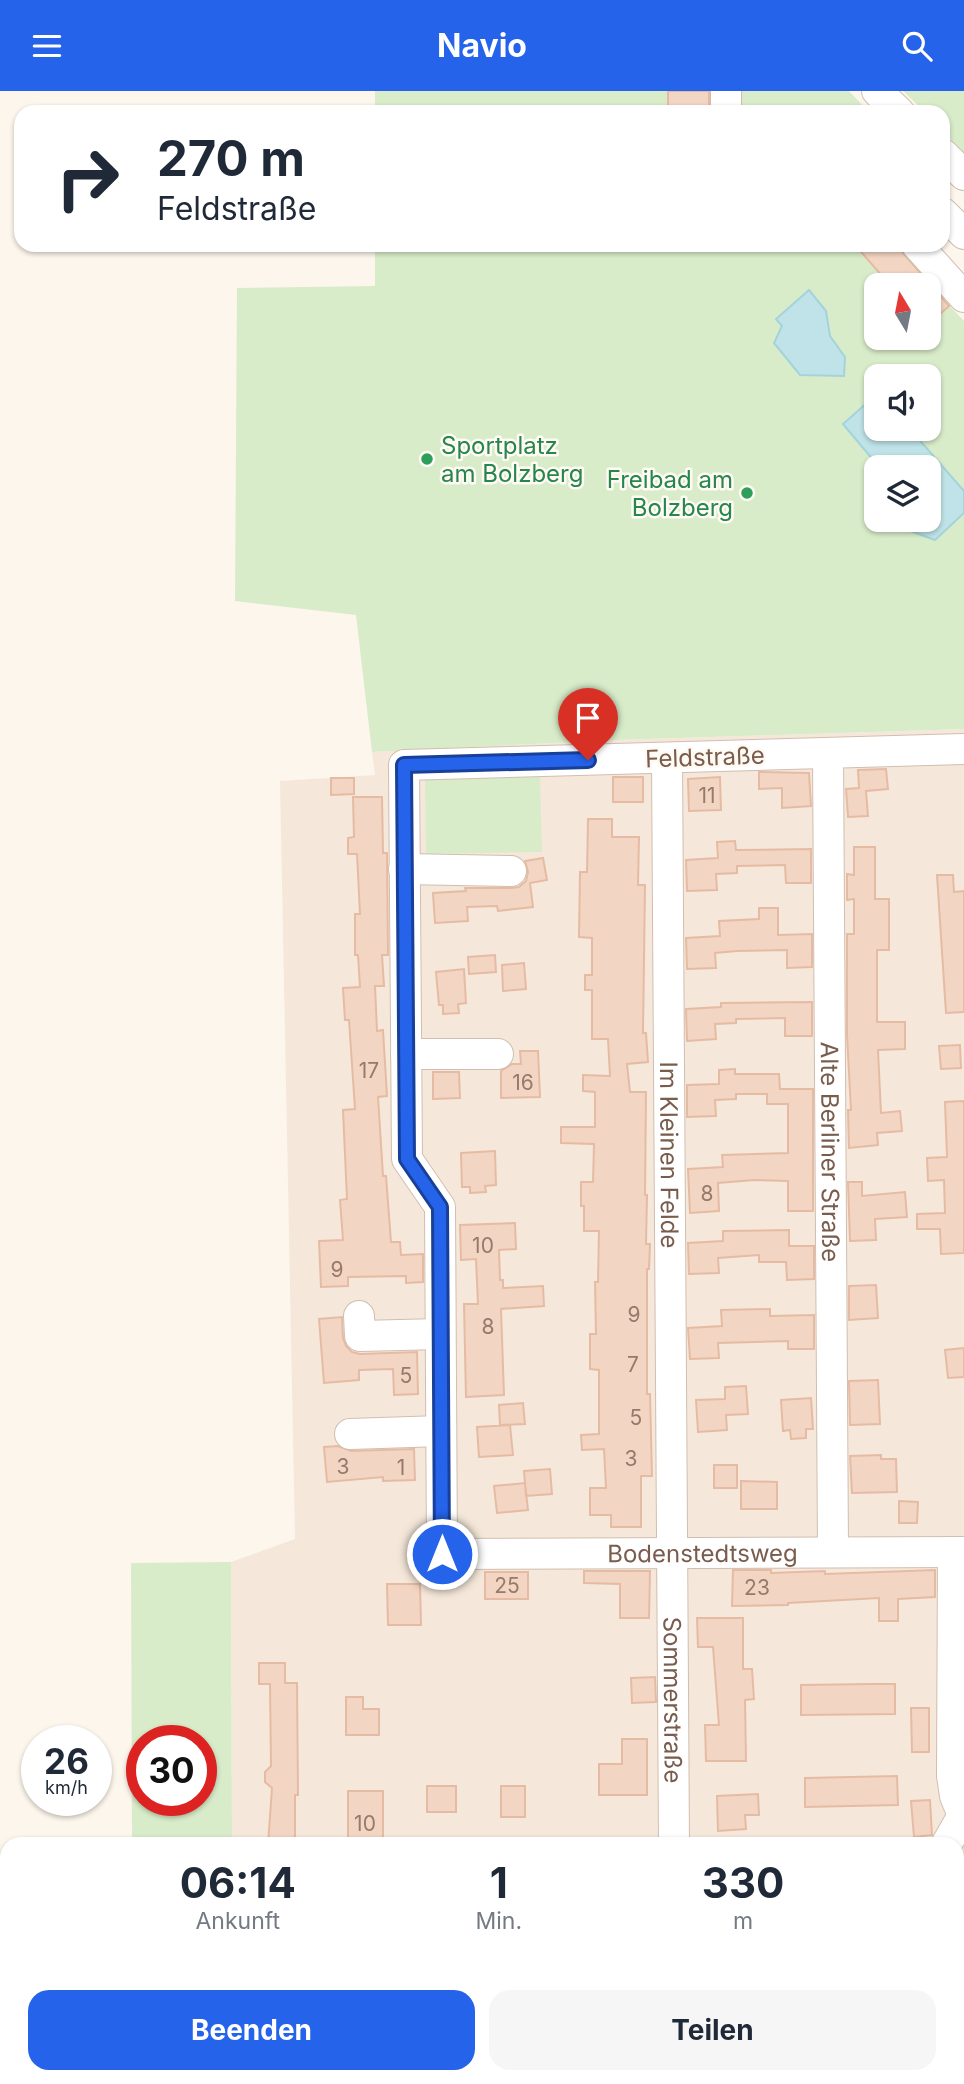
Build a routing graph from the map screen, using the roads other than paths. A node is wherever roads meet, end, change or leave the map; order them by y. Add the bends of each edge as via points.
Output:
1 (877, 91) edge
2 (892, 105) edge
3 (950, 161) edge
4 (964, 174) edge
5 (950, 219) edge
6 (964, 234) edge
7 (923, 252) edge
8 (964, 297) edge
9 (964, 748) edge
10 (828, 753) junction
11 (667, 758) junction
12 (404, 869) junction
13 (511, 871) dead end
14 (406, 1054) junction
15 (498, 1054) dead end
16 (359, 1316) dead end
17 (440, 1334) junction
18 (441, 1431) junction
19 (350, 1434) dead end
20 (833, 1551) junction
21 (959, 1552) edge
22 (670, 1554) junction
23 (963, 1818) edge
24 (674, 1837) edge
25 (951, 1837) edge

1 - 2 street
3 - 4 street
5 - 6 street
7 - 8 street
9 - 10 street, Feldstraße
10 - 11 street, Feldstraße
10 - 20 street, Alte Berliner Straße
11 - 12 street, Feldstraße via 404,765
11 - 22 street, Im Kleinen Felde
12 - 13 street
12 - 14 street
14 - 15 street
14 - 17 street via 407,1159 440,1207
16 - 17 street via 360,1336
17 - 18 street
18 - 19 street
18 - 22 street, Bodenstedtsweg via 442,1554
20 - 21 street, Bodenstedtsweg
20 - 22 street, Bodenstedtsweg
21 - 23 street via 952,1776
22 - 24 street, Sommerstraße
23 - 25 street

